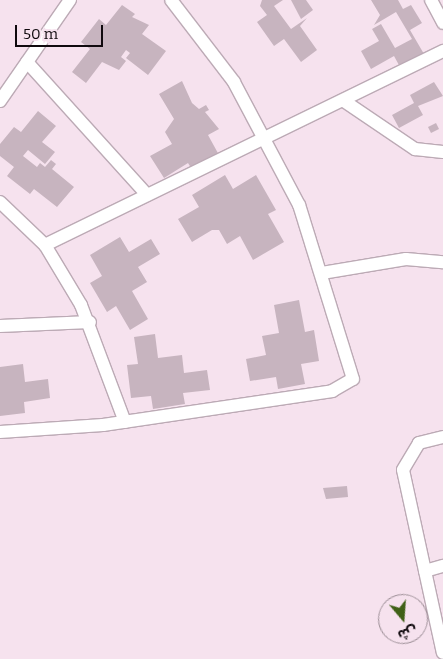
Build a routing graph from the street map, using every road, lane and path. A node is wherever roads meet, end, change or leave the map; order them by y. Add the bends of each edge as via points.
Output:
1 (69, 0) edge
2 (171, 0) edge
3 (430, 0) edge
4 (443, 23) edge
5 (443, 51) edge
6 (27, 62) junction
7 (0, 101) edge
8 (344, 101) junction
9 (265, 137) junction
10 (443, 152) edge
11 (147, 195) junction
12 (0, 202) edge
13 (45, 245) junction
14 (443, 262) edge
15 (322, 273) junction
16 (90, 322) junction
17 (0, 326) edge
18 (125, 422) junction
19 (0, 432) edge
20 (443, 436) edge
21 (443, 566) edge
22 (426, 571) junction
23 (443, 653) edge

1 - 6 street
2 - 9 street via 234,82
3 - 4 street
5 - 8 street
6 - 7 street
6 - 11 street
8 - 9 street
8 - 10 street via 415,149
9 - 11 street
9 - 15 street via 299,205
11 - 13 street
12 - 13 street
13 - 16 street
14 - 15 street via 406,259
15 - 18 street via 353,370 349,384 332,391
16 - 17 street
16 - 18 street
18 - 19 street
20 - 22 street via 419,443 403,470
21 - 22 street
22 - 23 street

